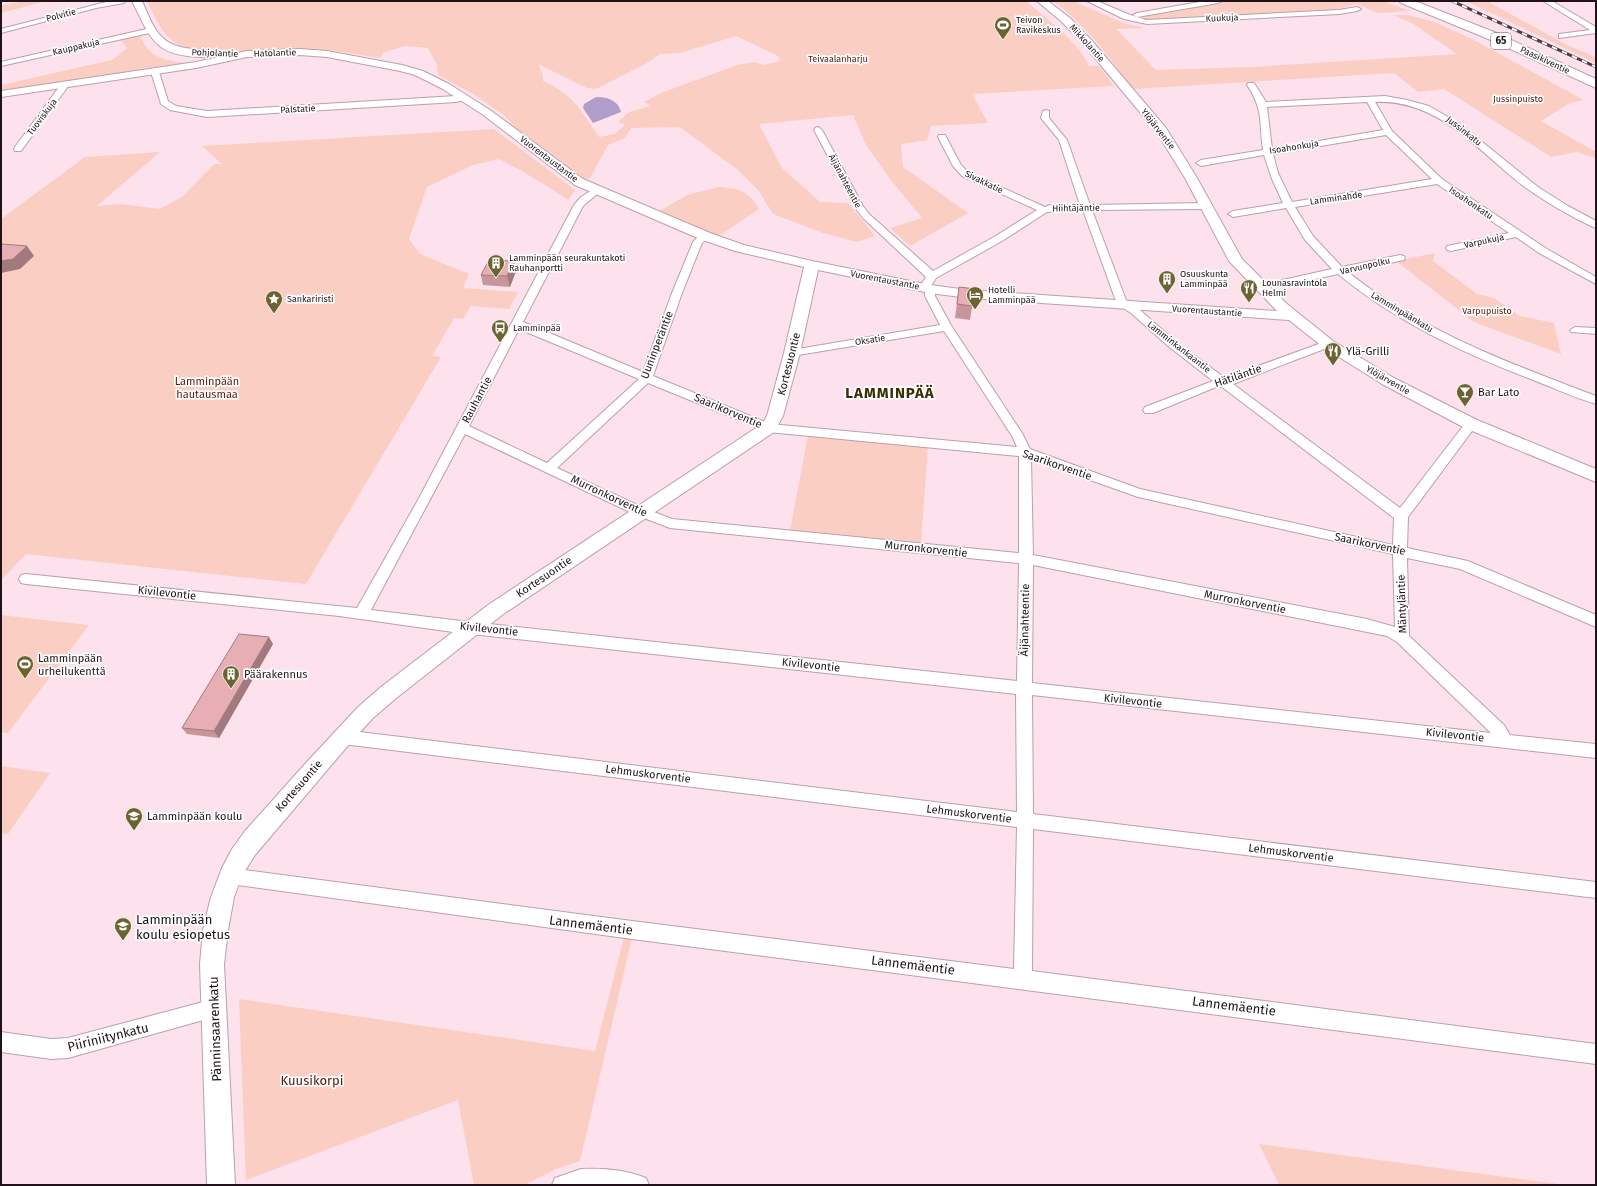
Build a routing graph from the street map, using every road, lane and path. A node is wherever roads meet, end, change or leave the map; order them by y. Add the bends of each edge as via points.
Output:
1 (121, 1) edge
2 (137, 1) edge
3 (1042, 1) edge
4 (1091, 1) edge
5 (1218, 1) edge
6 (1405, 1) edge
7 (1422, 1) edge
8 (1547, 1) edge
9 (82, 3) dead end
10 (95, 6) junction
11 (1357, 9) dead end
12 (1127, 17) junction
13 (1, 30) edge
14 (151, 30) junction
15 (1596, 31) edge
16 (1562, 36) dead end
17 (246, 54) junction
18 (1, 64) edge
19 (155, 72) junction
20 (1596, 76) edge
21 (1596, 84) edge
22 (65, 85) junction
23 (1251, 86) dead end
24 (1127, 91) joint
25 (1, 94) edge
26 (465, 97) junction
27 (1369, 99) junction
28 (1263, 105) junction
29 (1046, 113) dead end
30 (509, 128) joint
31 (818, 130) dead end
32 (1388, 132) junction
33 (942, 137) dead end
34 (18, 148) dead end
35 (1268, 152) junction
36 (1201, 164) dead end
37 (1439, 181) junction
38 (596, 190) junction
39 (1289, 205) junction
40 (1206, 206) junction
41 (1086, 207) junction
42 (1044, 210) junction
43 (1233, 214) dead end
44 (1593, 221) edge
45 (1517, 234) junction
46 (705, 236) junction
47 (1452, 248) dead end
48 (1400, 258) dead end
49 (812, 265) junction
50 (1341, 272) junction
51 (1596, 281) edge
52 (1282, 283) dead end
53 (929, 284) junction
54 (1126, 306) junction
55 (1293, 316) junction
56 (517, 324) junction
57 (947, 327) junction
58 (1575, 330) dead end
59 (1596, 331) edge
60 (1328, 344) junction
61 (792, 353) junction
62 (647, 377) junction
63 (1224, 383) junction
64 (1596, 400) edge
65 (1149, 410) dead end
66 (1470, 424) junction
67 (462, 428) junction
68 (768, 428) junction
69 (1025, 452) junction
70 (549, 468) junction
71 (1596, 476) edge
72 (641, 512) junction
73 (1401, 516) junction
74 (1400, 551) junction
75 (1026, 559) junction
76 (26, 579) dead end
77 (361, 614) junction
78 (1596, 621) edge
79 (472, 627) junction
80 (1402, 638) junction
81 (1024, 689) junction
82 (343, 737) junction
83 (1505, 741) junction
84 (1596, 751) edge
85 (1025, 821) junction
86 (230, 876) junction
87 (1596, 890) edge
88 (1023, 979) junction
89 (214, 1008) junction
90 (1, 1042) edge
91 (1596, 1054) edge
92 (221, 1185) edge
93 (562, 1185) edge
94 (639, 1185) edge

1 - 10 street, Polvitie
2 - 14 main road, Pohjolantie
3 - 24 main road, Mikkolantie via 1089,44
4 - 12 street, Kuukuja
5 - 12 street
6 - 21 highway, Paasikiventie / 65
7 - 20 highway, Paasikiventie / 65 via 1500,32
8 - 15 street
9 - 10 street
10 - 13 street, Polvitie
11 - 12 street, Kuukuja via 1159,22
14 - 17 main road, Pohjolantie via 163,43 180,51
14 - 18 street, Kauppakuja
15 - 16 street
17 - 19 main road, Hatolantie
17 - 26 main road, Hatolantie via 312,52 370,61 419,73
19 - 22 main road, Hatolantie
19 - 26 street, Palstatie via 164,102 173,108 207,114 450,100
22 - 25 main road, Hatolantie
22 - 34 street, Tuoviskuja
23 - 28 street, Lamminpäänkatu
24 - 40 main road, Ylöjärventie via 1167,138
26 - 30 main road, Hatolantie
27 - 28 street, Jussinkatu
27 - 32 street, Isoahonkatu
27 - 44 street, Jussinkatu via 1402,101 1442,114 1467,131 1533,189 1553,202
28 - 35 street, Lamminpäänkatu
29 - 41 street, Lamminkankaantie via 1045,118 1063,140
30 - 38 main road, Vuorentaustantie via 564,172
31 - 53 street, Äijänahteentie via 859,207
32 - 35 street, Isoahonkuja
32 - 37 street, Isoahonkatu
33 - 42 street, Sivakkatie via 958,169
35 - 36 street, Isoahonkuja
35 - 39 street, Lamminpäänkatu via 1272,171
37 - 39 street, Lamminahde
37 - 45 street, Isoahonkatu
38 - 46 main road, Vuorentaustantie
38 - 56 street, Rauhantie via 579,205
39 - 43 street, Lamminahde
39 - 50 street, Lamminpäänkatu via 1310,239
40 - 41 street, Hiihtäjäntie
40 - 55 main road, Ylöjärventie via 1236,261
41 - 42 street, Hiihtäjäntie
41 - 54 street, Lamminkankaantie via 1121,302
42 - 53 street, Hiihtäjäntie
45 - 47 street, Varpukuja
45 - 51 street, Isoahonkatu
46 - 49 main road, Vuorentaustantie via 758,254
46 - 62 street, Uuninperäntie via 695,249
48 - 50 street, Varvunpolku
49 - 53 main road, Vuorentaustantie
49 - 61 main road, Kortesuontie
50 - 52 street, Varvunpolku
50 - 64 street, Lamminpäänkatu via 1386,305 1444,337 1491,359
53 - 54 main road, Vuorentaustantie via 968,294
53 - 57 street, Äijänahteentie via 930,296
54 - 55 main road, Vuorentaustantie
54 - 63 street, Lamminkankaantie
55 - 60 main road, Ylöjärventie
56 - 62 street, Saarikorventie
56 - 67 street, Rauhantie
57 - 61 street, Oksatie
57 - 69 street, Äijänahteentie via 1018,436
58 - 59 street
60 - 63 street, Hätiläntie
60 - 66 main road, Ylöjärventie via 1388,381
61 - 68 main road, Kortesuontie via 775,418
62 - 68 street, Saarikorventie
62 - 70 street, Uuninperäntie
63 - 65 street, Hätiläntie via 1214,384
63 - 73 street, Lamminkankaantie
66 - 71 main road, Ylöjärventie
66 - 73 street
67 - 70 street, Murronkorventie
67 - 77 street, Rauhantie
68 - 69 street, Saarikorventie
68 - 72 main road, Kortesuontie
69 - 74 street, Saarikorventie via 1110,485 1138,493
69 - 75 street, Äijänahteentie
70 - 72 street, Murronkorventie
72 - 75 street, Murronkorventie via 670,523 684,525
72 - 79 main road, Kortesuontie
73 - 74 street, Mäntyläntie
74 - 78 street, Saarikorventie via 1463,564
74 - 80 street, Mäntyläntie
75 - 80 street, Murronkorventie via 1367,625
75 - 81 street, Äijänahteentie
76 - 77 street, Kivilevontie
77 - 79 street, Kivilevontie
79 - 81 street, Kivilevontie
79 - 82 main road, Kortesuontie via 378,701
80 - 83 street, Mäntyläntie via 1498,730
81 - 83 street, Kivilevontie
81 - 85 street, Äijänahteentie
82 - 85 street, Lehmuskorventie
82 - 86 main road, Kortesuontie via 255,838
83 - 84 street, Kivilevontie
85 - 87 street, Lehmuskorventie
85 - 88 street, Äijänahteentie
86 - 88 street, Lannemäentie
86 - 89 main road, Pänninsaarenkatu via 215,926 212,964
88 - 91 street, Lannemäentie
89 - 90 street, Piiriniitynkatu via 68,1048 50,1049
89 - 92 main road, Pänninsaarenkatu
93 - 94 street via 573,1180 597,1178

